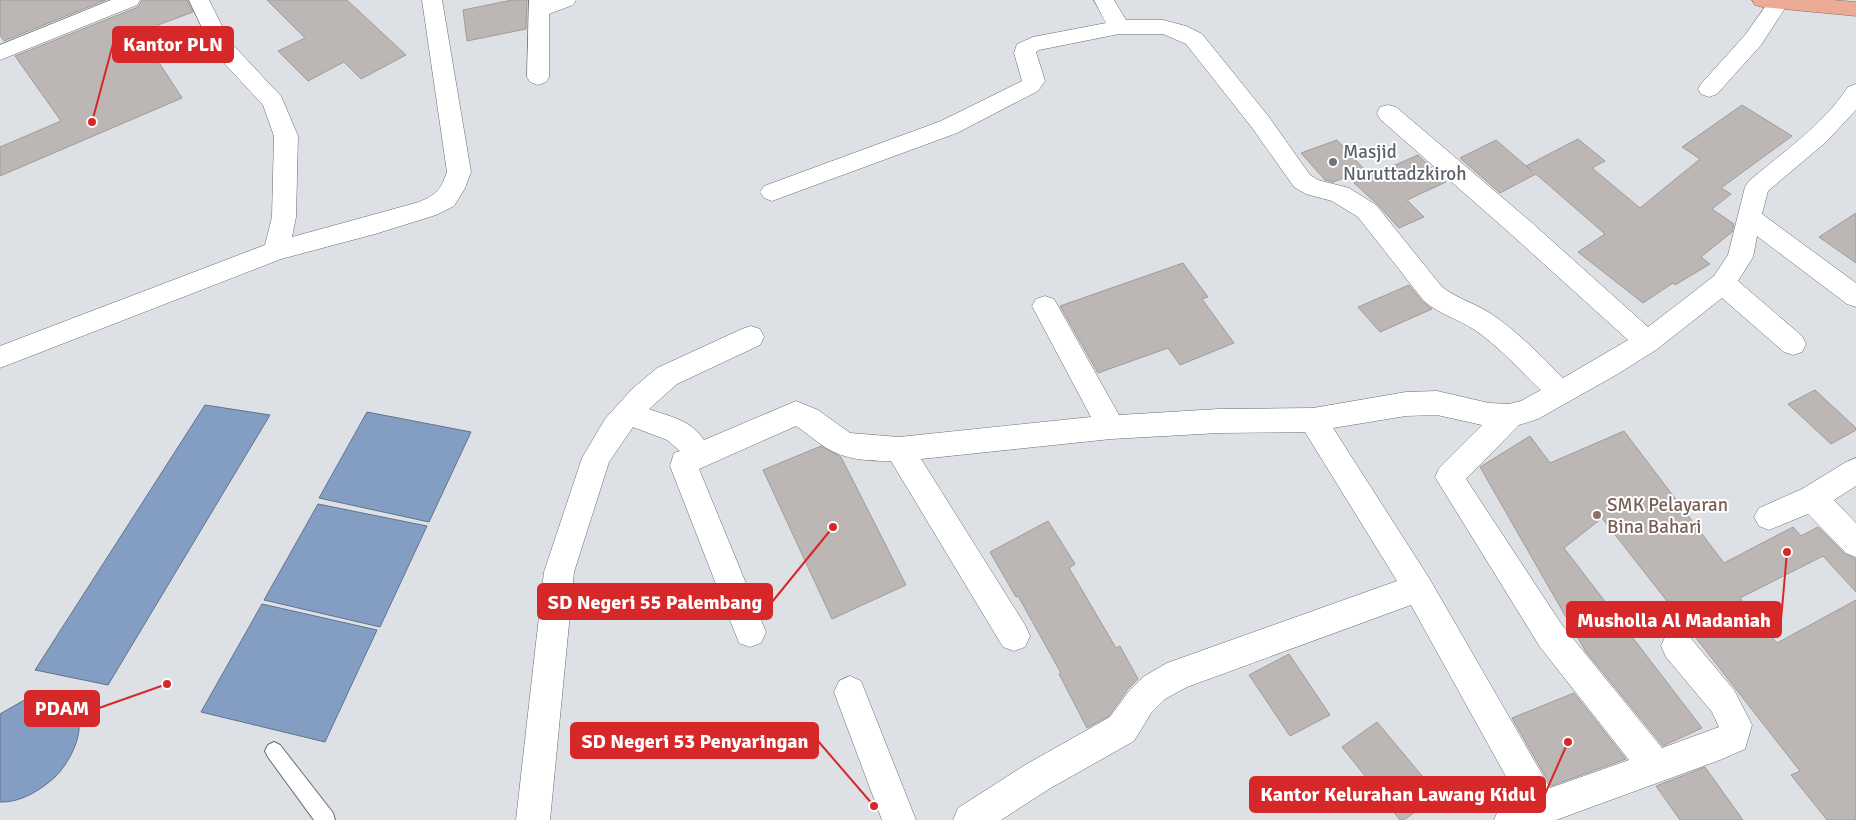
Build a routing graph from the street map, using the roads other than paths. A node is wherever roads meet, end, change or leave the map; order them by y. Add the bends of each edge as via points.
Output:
1 (130, 0) edge
2 (199, 0) edge
3 (432, 0) edge
4 (566, 0) edge
5 (1104, 0) edge
6 (1770, 1) edge
7 (539, 5) edge
8 (1856, 9) edge
9 (1119, 27) junction
10 (0, 52) edge
11 (538, 77) dead end
12 (1709, 89) dead end
13 (1854, 100) edge
14 (1388, 113) dead end
15 (772, 192) dead end
16 (1749, 217) junction
17 (276, 251) junction
18 (1723, 282) junction
19 (1856, 297) edge
20 (1045, 306) dead end
21 (751, 337) dead end
22 (1647, 342) junction
23 (1793, 344) dead end
24 (0, 357) edge
25 (1561, 393) junction
26 (628, 413) junction
27 (1510, 416) junction
28 (1313, 420) junction
29 (1111, 427) junction
30 (898, 449) junction
31 (698, 456) junction
32 (1856, 470) edge
33 (1812, 498) junction
34 (1768, 517) dead end
35 (1856, 543) edge
36 (1418, 588) junction
37 (750, 632) dead end
38 (1014, 636) dead end
39 (1677, 646) dead end
40 (850, 692) dead end
41 (274, 751) dead end
42 (1656, 767) junction
43 (1542, 808) junction
44 (326, 820) edge
45 (533, 820) edge
46 (899, 820) edge
47 (970, 820) edge
48 (1511, 820) edge

1 - 10 street
2 - 17 street via 221,46 273,102 286,136 284,217
3 - 17 street via 459,172 454,188 445,200 427,209
4 - 7 street
5 - 9 street
6 - 8 highway
6 - 12 street via 1753,40
7 - 11 street
9 - 15 street via 1033,44 1024,55 1033,73 1034,81 1030,86 949,126
9 - 25 street via 1152,25 1178,30 1194,40 1261,123 1302,181 1356,202 1433,294 1446,305 1488,325
13 - 16 street via 1818,136 1757,187
14 - 22 street
16 - 18 street via 1740,257
16 - 19 street
17 - 24 street
18 - 22 street
18 - 23 street
20 - 29 street
21 - 26 street via 667,376
22 - 25 street
25 - 27 street via 1528,411
26 - 31 street via 677,430 687,438
26 - 45 street via 596,458 558,572
27 - 28 street via 1489,415 1437,403 1406,404
27 - 42 street via 1449,477 1551,636
28 - 29 street
28 - 36 street
29 - 30 street
30 - 31 street via 854,446 839,441 796,413
30 - 38 street
31 - 37 street via 683,465
32 - 33 street
33 - 34 street
33 - 35 street
36 - 43 street
36 - 47 street via 1178,674 1154,688 1122,728
39 - 42 street via 1723,701 1736,725 1733,737 1720,744
40 - 46 street
41 - 44 lane
42 - 43 street
43 - 48 street

